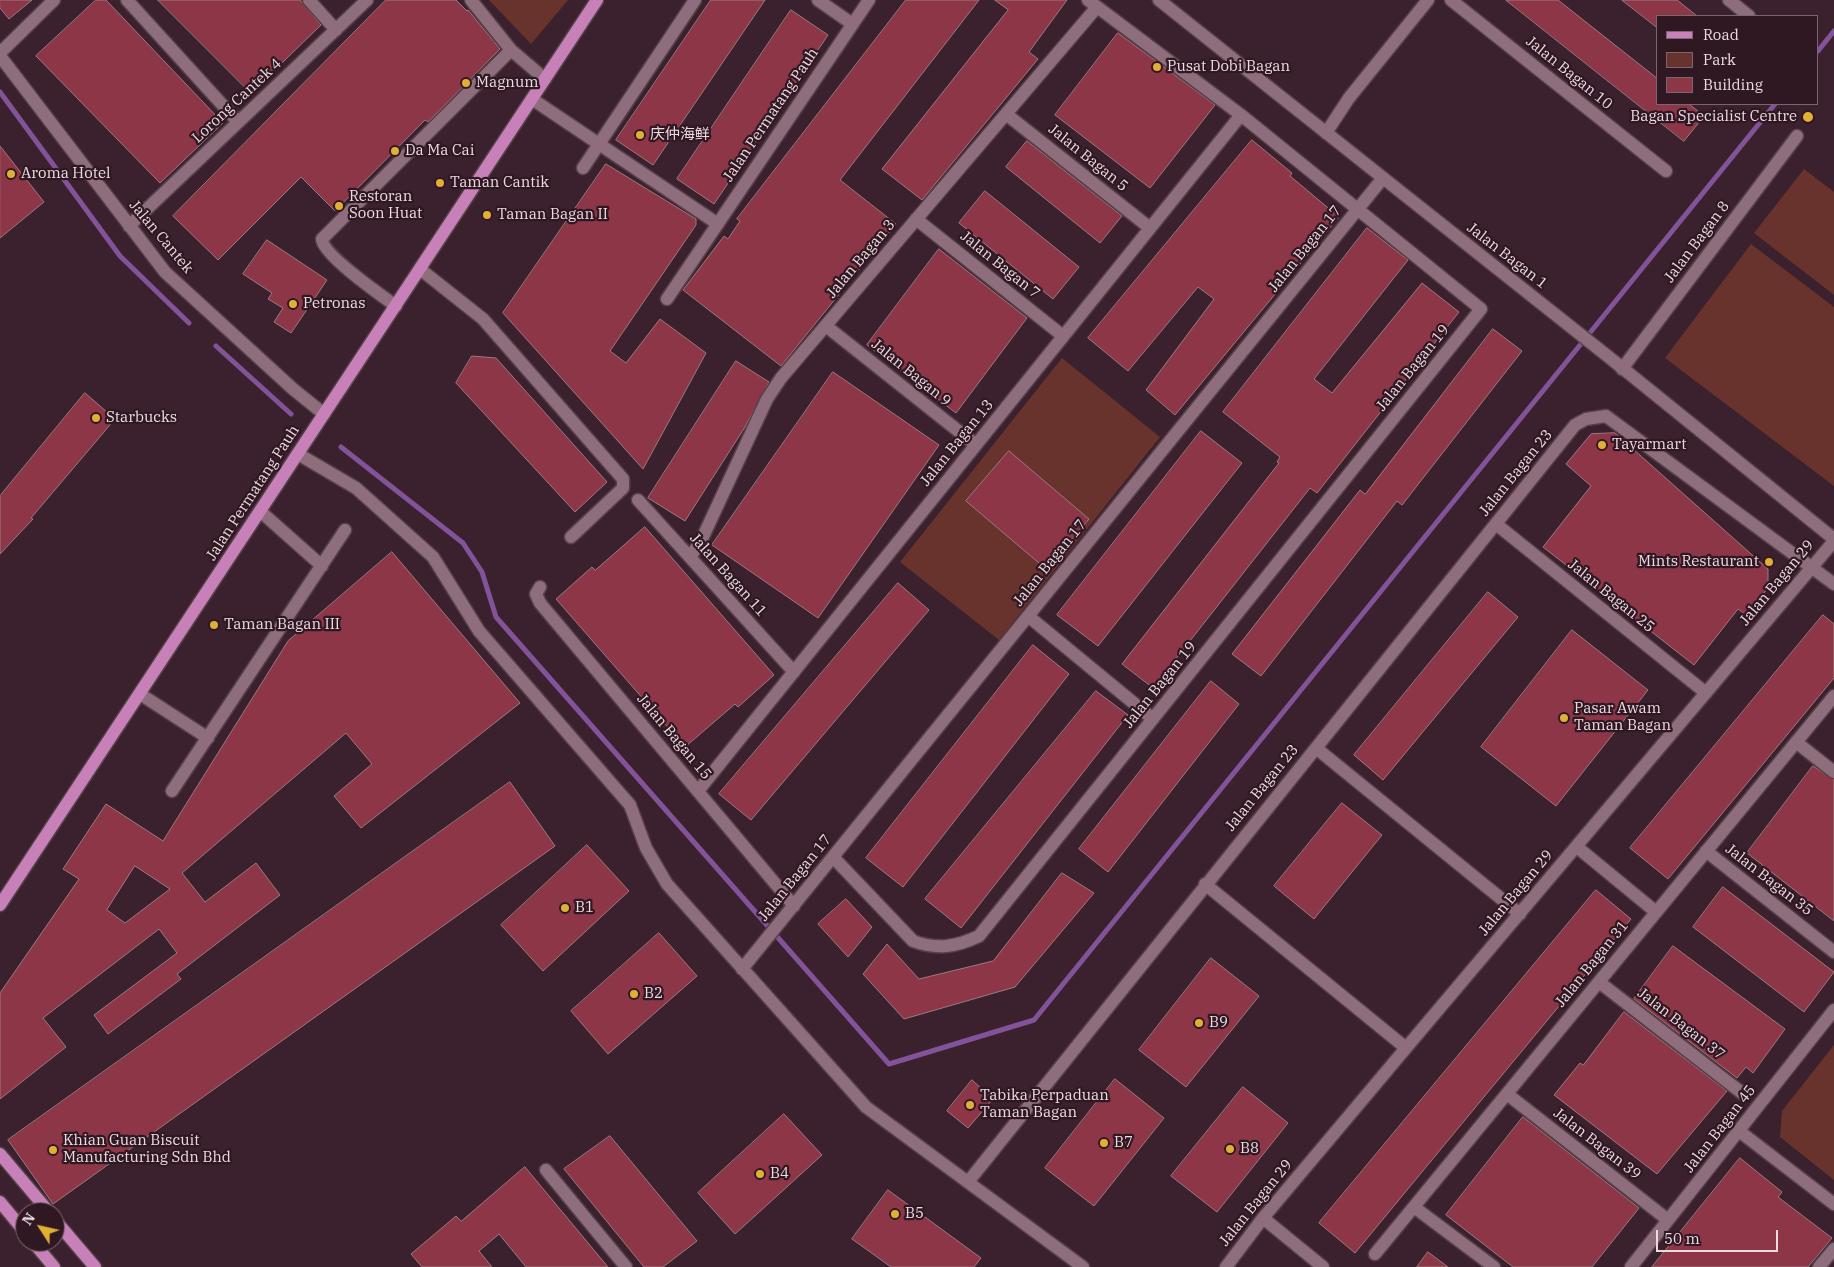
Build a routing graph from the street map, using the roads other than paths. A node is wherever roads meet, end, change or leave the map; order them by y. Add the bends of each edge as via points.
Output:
1 (54, 0) edge
2 (127, 0) edge
3 (309, 0) edge
4 (367, 0) edge
5 (471, 0) edge
6 (597, 0) edge
7 (695, 0) edge
8 (818, 0) edge
9 (869, 0) edge
10 (1159, 0) edge
11 (1428, 0) edge
12 (1451, 0) edge
13 (1729, 0) edge
14 (1092, 3) edge
15 (1748, 15) edge
16 (851, 23) junction
17 (336, 30) junction
18 (511, 50) junction
19 (0, 54) edge
20 (545, 79) junction
21 (532, 99) junction
22 (1006, 114) junction
23 (1241, 115) junction
24 (238, 122) junction
25 (1326, 132) junction
26 (1797, 136) dead end
27 (600, 144) junction
28 (583, 168) dead end
29 (1666, 171) dead end
30 (1383, 178) junction
31 (1358, 209) junction
32 (916, 219) junction
33 (718, 224) junction
34 (129, 226) junction
35 (1150, 228) junction
36 (420, 269) junction
37 (667, 299) dead end
38 (396, 306) junction
39 (826, 326) junction
40 (1063, 336) junction
41 (1622, 369) junction
42 (323, 415) junction
43 (976, 445) junction
44 (301, 450) junction
45 (638, 500) dead end
46 (260, 511) junction
47 (1496, 524) junction
48 (345, 530) dead end
49 (571, 537) dead end
50 (1834, 540) edge
51 (690, 557) junction
52 (322, 566) junction
53 (1812, 567) junction
54 (1834, 584) edge
55 (540, 587) dead end
56 (1028, 616) junction
57 (794, 672) junction
58 (1706, 693) junction
59 (140, 694) junction
60 (1834, 696) edge
61 (1153, 719) junction
62 (208, 738) junction
63 (1796, 742) junction
64 (1316, 748) junction
65 (1834, 772) edge
66 (172, 791) dead end
67 (698, 791) junction
68 (1577, 847) junction
69 (1706, 851) junction
70 (833, 857) junction
71 (1205, 884) junction
72 (0, 905) edge
73 (794, 906) junction
74 (1656, 912) junction
75 (1520, 914) junction
76 (1834, 952) edge
77 (742, 969) junction
78 (1599, 982) junction
79 (1834, 1010) edge
80 (1406, 1048) junction
81 (1742, 1093) dead end
82 (1507, 1094) junction
83 (1739, 1131) junction
84 (0, 1154) edge
85 (546, 1170) dead end
86 (968, 1182) junction
87 (0, 1202) edge
88 (41, 1202) edge
89 (1834, 1204) edge
90 (1414, 1206) junction
91 (1263, 1218) junction
92 (15, 1220) edge
93 (1668, 1220) junction
94 (65, 1232) edge
95 (1834, 1249) edge
96 (41, 1252) edge
97 (1375, 1254) dead end
98 (54, 1267) edge
99 (95, 1267) edge
100 (626, 1267) edge
101 (1083, 1267) edge
102 (1226, 1267) edge
103 (1323, 1267) edge
104 (1494, 1267) edge
105 (1631, 1267) edge
106 (1819, 1267) edge

1 - 19 street
2 - 24 street
3 - 17 street
4 - 17 street, Lorong Cantek 4
5 - 18 street
6 - 20 main road, Jalan Permatang Pauh
7 - 27 street
8 - 16 street
9 - 16 street, Jalan Permatang Pauh
10 - 25 street, Jalan Bagan 1
11 - 25 street via 1349,98
12 - 29 street, Jalan Bagan 10
13 - 15 street
14 - 22 street, Jalan Bagan 3
14 - 23 street
16 - 33 street, Jalan Permatang Pauh
17 - 24 street, Lorong Cantek 4
18 - 20 street
18 - 38 street via 324,236 323,246 357,278
19 - 34 street, Jalan Cantek
20 - 21 main road, Jalan Permatang Pauh
21 - 27 street
21 - 36 main road, Jalan Permatang Pauh
22 - 32 street, Jalan Bagan 3
22 - 35 street, Jalan Bagan 5
23 - 31 street
23 - 35 street, Jalan Bagan 13
24 - 34 street, Lorong Cantek 4
25 - 30 street, Jalan Bagan 1
26 - 41 street, Jalan Bagan 8
27 - 28 street
27 - 33 street
30 - 31 street, Jalan Bagan 17
30 - 41 street, Jalan Bagan 1
31 - 56 street, Jalan Bagan 17
31 - 61 street, Jalan Bagan 19 via 1481,309
32 - 39 street, Jalan Bagan 3
32 - 40 street, Jalan Bagan 7
33 - 37 street, Jalan Permatang Pauh
34 - 42 street, Jalan Cantek via 165,272
35 - 40 street, Jalan Bagan 13
36 - 38 main road, Jalan Permatang Pauh
36 - 49 street via 483,319 623,479 623,488
38 - 42 main road, Jalan Permatang Pauh
39 - 43 street, Jalan Bagan 9
39 - 51 street, Jalan Bagan 3 via 767,399 701,541
40 - 43 street, Jalan Bagan 13
41 - 50 street, Jalan Bagan 1
42 - 44 main road, Jalan Permatang Pauh
43 - 57 street, Jalan Bagan 13
44 - 46 main road, Jalan Permatang Pauh
44 - 77 street via 356,488 434,557 479,631 630,805 646,848 668,884
45 - 51 street, Jalan Bagan 11
46 - 52 street
46 - 59 main road, Jalan Permatang Pauh
47 - 53 street, Jalan Bagan 23 via 1575,425 1586,419 1606,416
47 - 58 street, Jalan Bagan 25
47 - 64 street, Jalan Bagan 23
48 - 52 street
50 - 53 street, Jalan Bagan 29
51 - 57 street, Jalan Bagan 11
52 - 62 street
53 - 54 street
53 - 58 street, Jalan Bagan 29
55 - 67 street, Jalan Bagan 15 via 536,594 540,603
56 - 61 street
56 - 70 street, Jalan Bagan 17
57 - 67 street, Jalan Bagan 13
58 - 68 street, Jalan Bagan 29
59 - 62 street
59 - 72 main road, Jalan Permatang Pauh
60 - 63 street, Jalan Bagan 31
61 - 70 street, Jalan Bagan 19 via 979,936 966,942 937,947 913,941
62 - 66 street
63 - 65 street
63 - 69 street, Jalan Bagan 31
64 - 71 street, Jalan Bagan 23
64 - 75 street
67 - 73 street, Jalan Bagan 15
68 - 74 street
68 - 75 street, Jalan Bagan 29
69 - 74 street, Jalan Bagan 31
69 - 76 street, Jalan Bagan 35
70 - 73 street, Jalan Bagan 17
71 - 80 street
71 - 86 street, Jalan Bagan 23
73 - 77 street, Jalan Bagan 17
74 - 78 street, Jalan Bagan 31
75 - 80 street, Jalan Bagan 29
77 - 86 street via 866,1107
78 - 81 street, Jalan Bagan 37
78 - 82 street, Jalan Bagan 31
79 - 83 street, Jalan Bagan 45
80 - 91 street, Jalan Bagan 29
82 - 90 street, Jalan Bagan 31
82 - 93 street, Jalan Bagan 39
83 - 89 street
83 - 93 street, Jalan Bagan 45
84 - 88 main road
85 - 100 street
86 - 101 street
87 - 92 main road
90 - 97 street, Jalan Bagan 31
90 - 104 street
91 - 102 street, Jalan Bagan 29
91 - 103 street
93 - 105 street, Jalan Bagan 45
94 - 99 main road
95 - 106 street
96 - 98 main road

